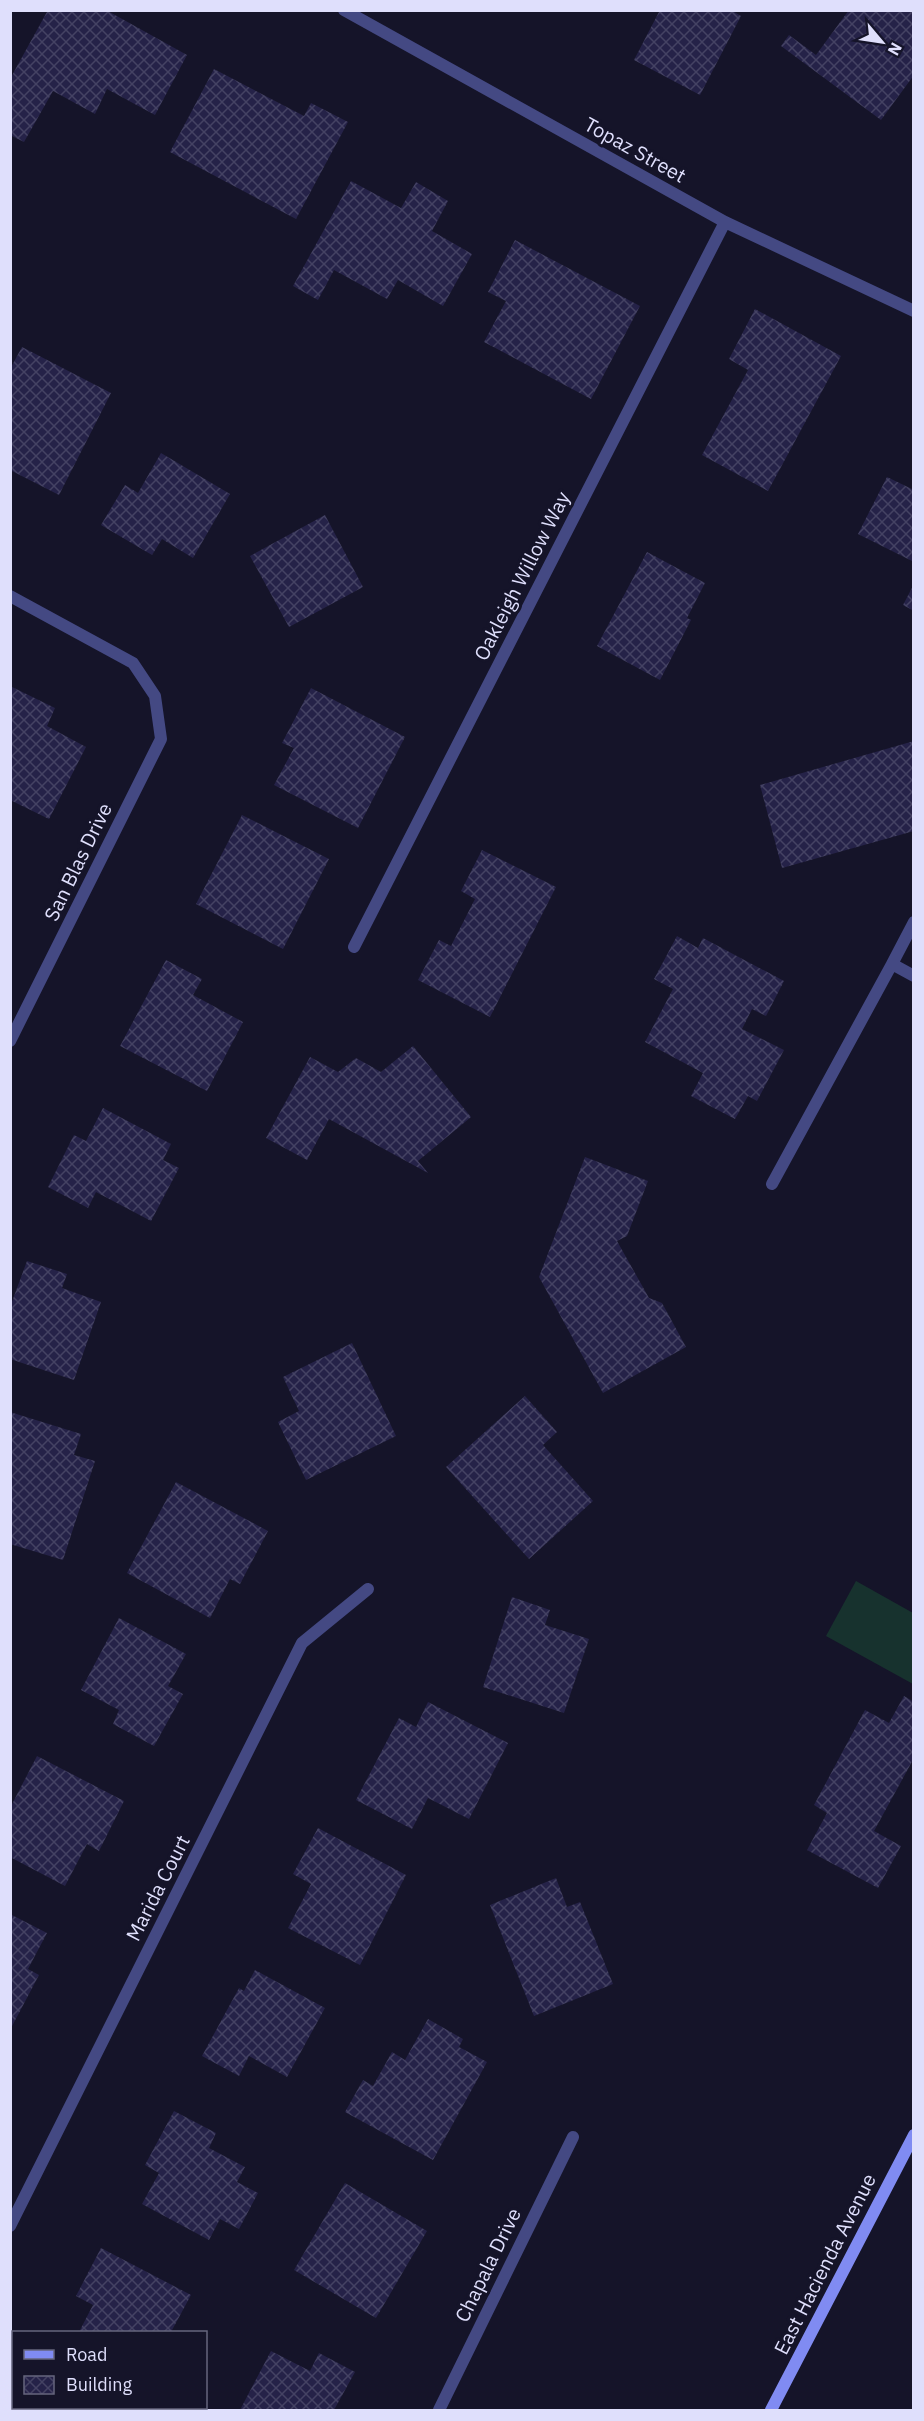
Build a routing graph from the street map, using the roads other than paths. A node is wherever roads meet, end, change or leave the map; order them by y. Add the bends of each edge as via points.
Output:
1 (344, 10) edge
2 (725, 222) junction
3 (914, 311) edge
4 (10, 596) edge
5 (914, 922) edge
6 (354, 947) dead end
7 (892, 964) junction
8 (914, 976) edge
9 (10, 1041) edge
10 (772, 1184) dead end
11 (368, 1589) dead end
12 (914, 2135) edge
13 (573, 2137) dead end
14 (10, 2226) edge
15 (439, 2410) edge
16 (771, 2410) edge

1 - 2 street, Topaz Street
2 - 3 street, Topaz Street
2 - 6 street, Oakleigh Willow Way
4 - 9 street, San Blas Drive via 133,663 155,696 161,739
5 - 7 street
7 - 8 street
7 - 10 street
11 - 14 street, Marida Court via 302,1643
12 - 16 main road, East Hacienda Avenue
13 - 15 street, Chapala Drive

